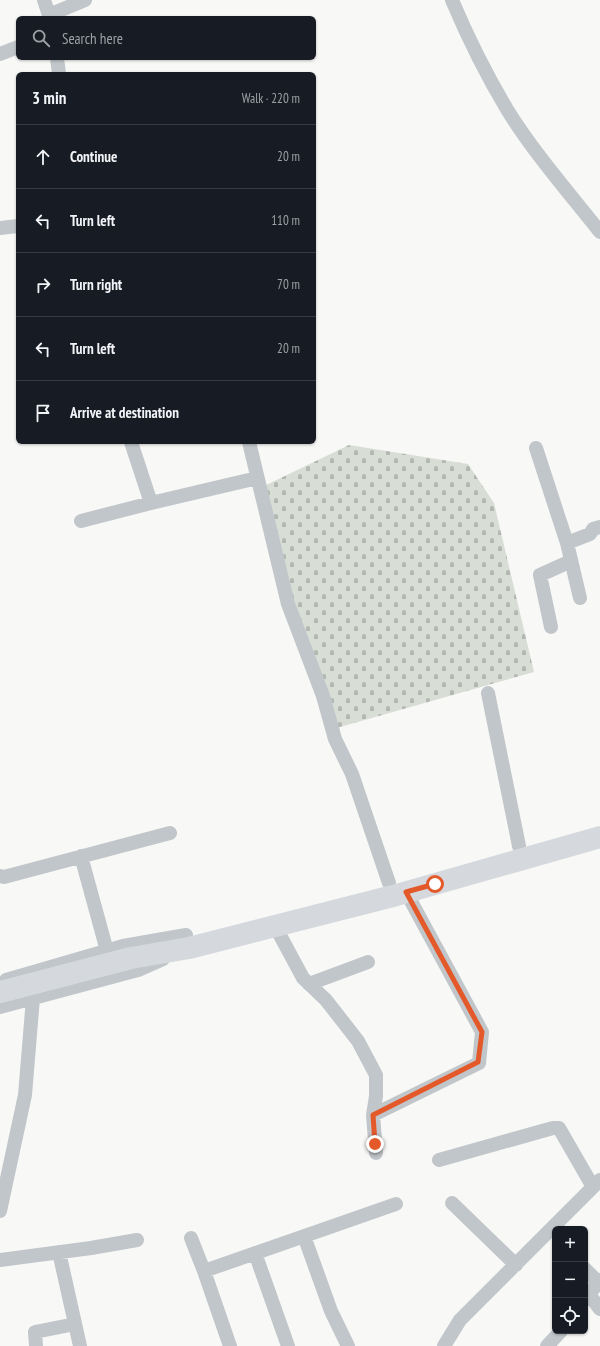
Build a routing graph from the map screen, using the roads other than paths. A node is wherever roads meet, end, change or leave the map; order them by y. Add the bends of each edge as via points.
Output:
1 (44, 0) edge
2 (85, 0) edge
3 (452, 0) edge
4 (50, 16) edge
5 (52, 16) edge
6 (16, 48) edge
7 (0, 54) edge
8 (57, 60) edge
9 (59, 72) edge
10 (16, 226) edge
11 (0, 228) edge
12 (600, 232) edge
13 (132, 444) edge
14 (249, 444) edge
15 (536, 448) dead end
16 (257, 478) junction
17 (150, 503) junction
18 (82, 521) dead end
19 (600, 527) edge
20 (567, 543) junction
21 (571, 561) junction
22 (580, 598) dead end
23 (551, 627) dead end
24 (488, 693) dead end
25 (600, 823) edge
26 (170, 833) dead end
27 (600, 837) edge
28 (519, 846) junction
29 (81, 856) junction
30 (0, 876) edge
31 (398, 887) junction
32 (275, 926) junction
33 (188, 941) junction
34 (108, 950) junction
35 (368, 962) dead end
36 (0, 981) edge
37 (309, 984) junction
38 (0, 992) edge
39 (33, 998) junction
40 (0, 1007) edge
41 (373, 1115) junction
42 (376, 1153) dead end
43 (439, 1160) dead end
44 (596, 1183) edge
45 (452, 1203) dead end
46 (396, 1204) dead end
47 (0, 1212) edge
48 (304, 1236) junction
49 (191, 1238) dead end
50 (551, 1238) edge
51 (137, 1240) dead end
52 (58, 1252) junction
53 (254, 1253) junction
54 (0, 1260) edge
55 (516, 1265) junction
56 (204, 1271) junction
57 (588, 1272) edge
58 (599, 1281) edge
59 (588, 1296) edge
60 (588, 1298) edge
61 (600, 1309) edge
62 (75, 1324) junction
63 (559, 1334) edge
64 (36, 1346) edge
65 (80, 1346) edge
66 (230, 1346) edge
67 (288, 1346) edge
68 (348, 1346) edge
69 (444, 1346) edge
70 (547, 1346) edge

1 - 4 street
2 - 5 street
3 - 12 street via 467,35 508,110 538,154
6 - 7 street
8 - 9 street
10 - 11 street
13 - 17 street
14 - 16 street
15 - 20 street
16 - 17 street
16 - 31 street via 288,604 323,696 335,739
17 - 18 street
19 - 20 street
20 - 21 street
21 - 22 street
21 - 23 street via 540,575
24 - 28 street
25 - 28 main road
26 - 29 street
27 - 31 main road
28 - 31 main road
29 - 30 street
29 - 34 street
31 - 32 main road
31 - 33 main road
31 - 41 street via 482,1032 481,1049 478,1062
32 - 33 main road
32 - 37 street via 303,978
33 - 34 street
33 - 38 main road
33 - 39 street via 138,970
34 - 36 street
35 - 37 street
37 - 41 street via 326,1000 358,1041 376,1074
39 - 40 street
39 - 47 street via 25,1095
41 - 42 street
43 - 44 street via 559,1128
44 - 50 street
45 - 55 street
46 - 48 street
48 - 53 street
48 - 68 street via 331,1311
49 - 56 street
50 - 55 street
51 - 52 street
52 - 54 street
52 - 62 street
53 - 56 street
53 - 67 street
55 - 69 street via 460,1320
56 - 66 street
57 - 58 street
58 - 59 street
60 - 61 street
62 - 64 street via 35,1332
62 - 65 street
63 - 70 street

